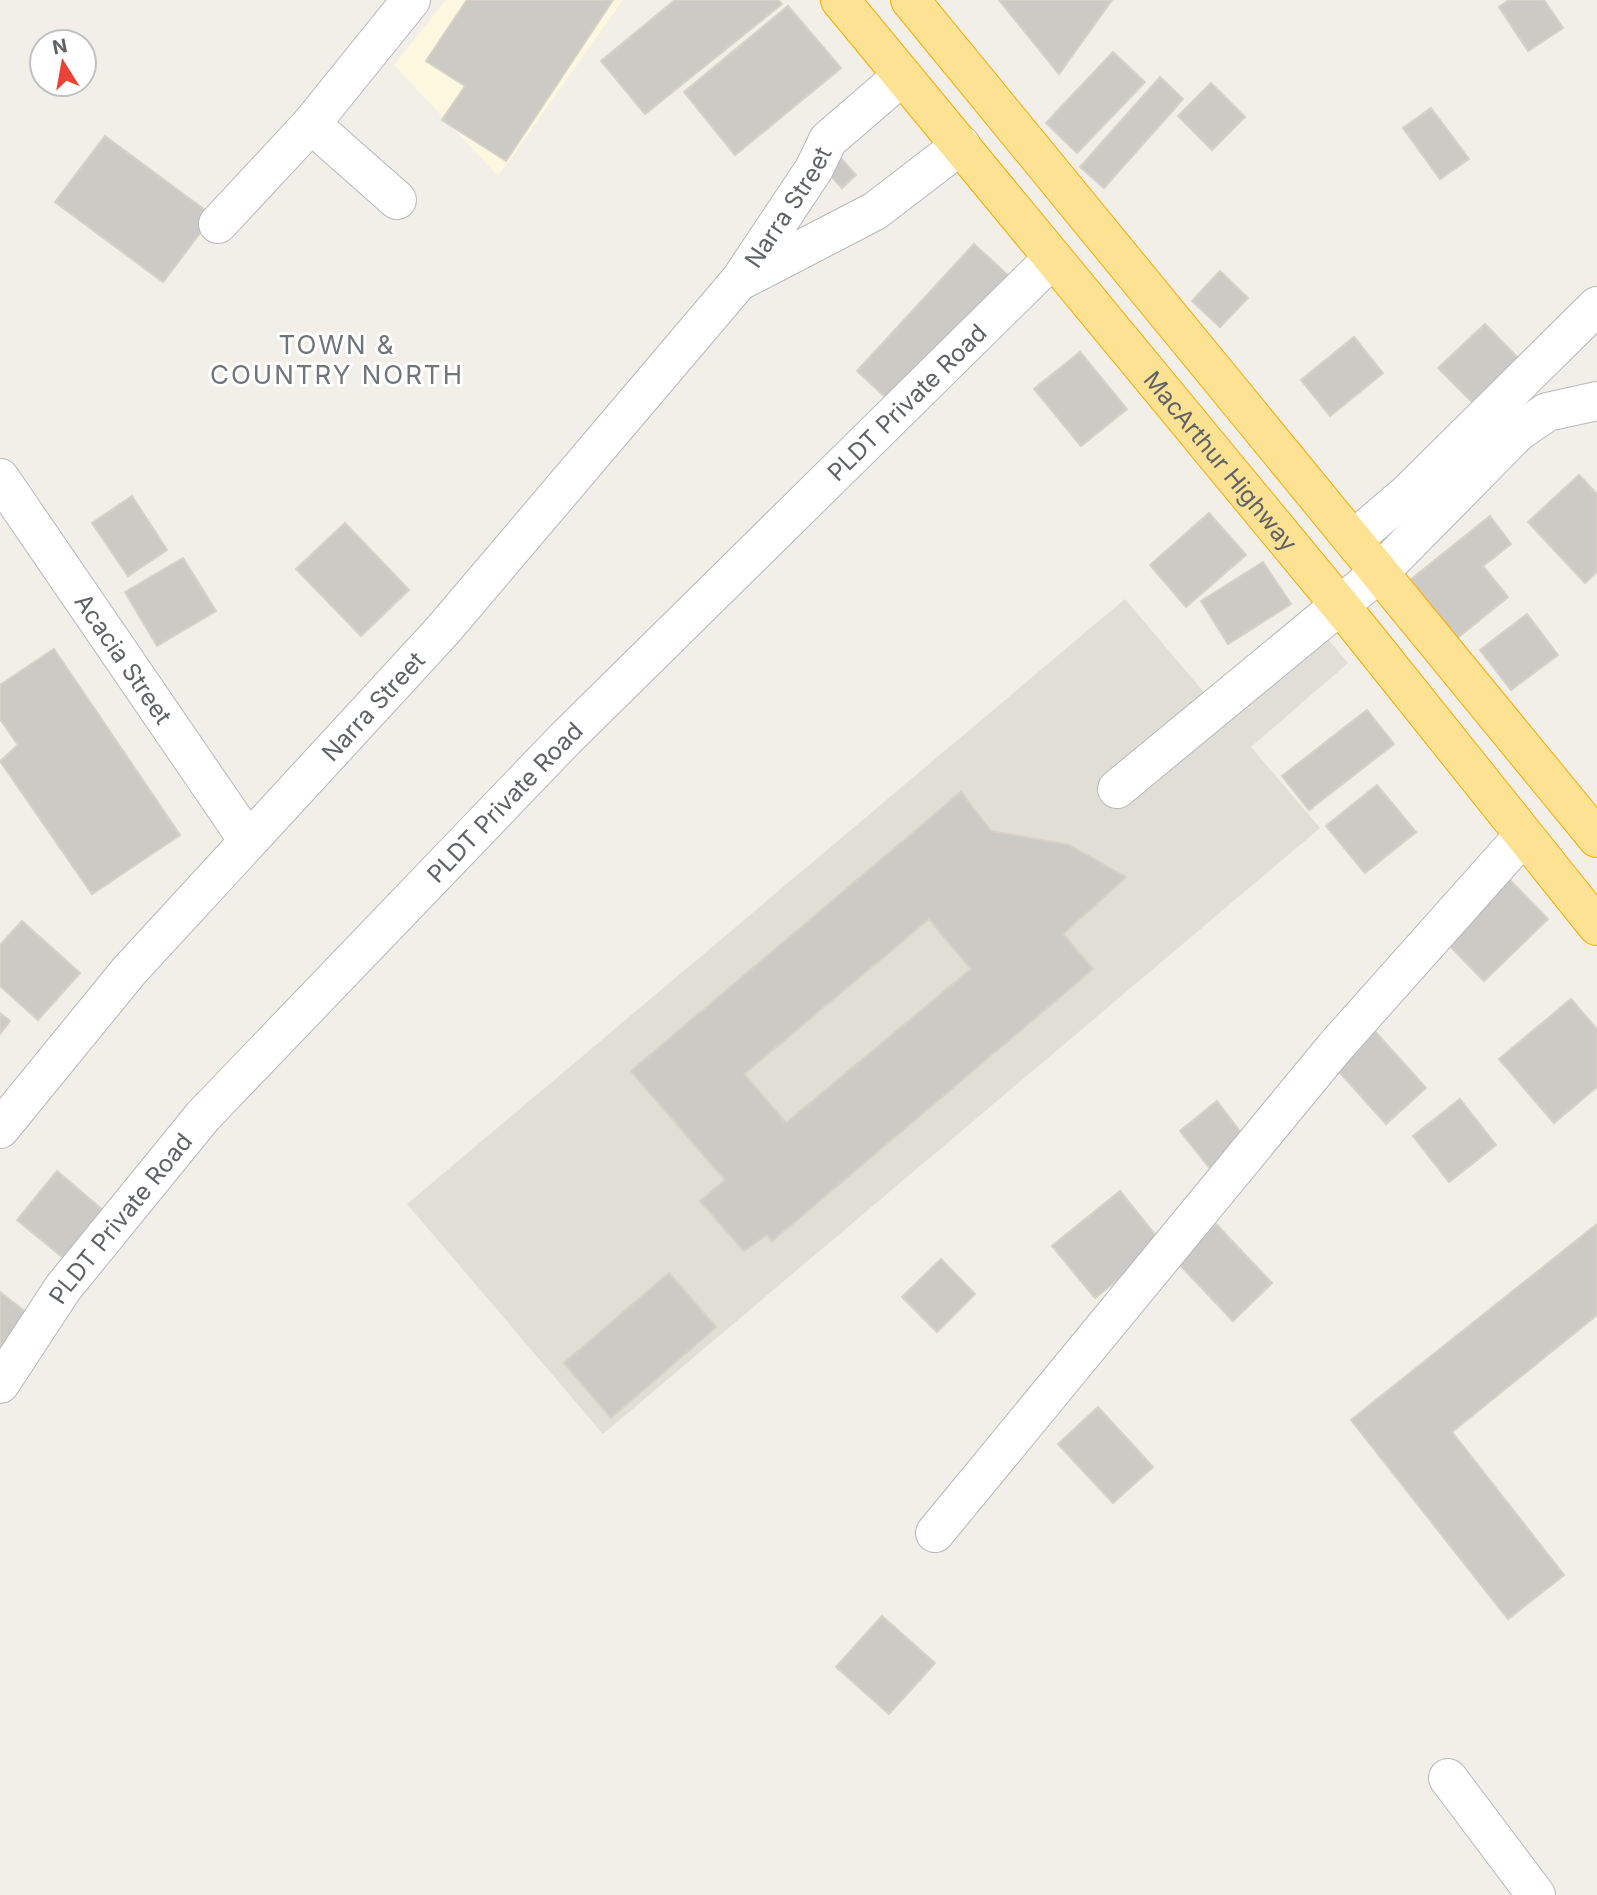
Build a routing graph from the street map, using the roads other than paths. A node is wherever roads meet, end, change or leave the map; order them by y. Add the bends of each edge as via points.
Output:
1 (411, 0) edge
2 (840, 0) edge
3 (911, 0) edge
4 (901, 77) junction
5 (311, 124) junction
6 (961, 145) junction
7 (397, 200) dead end
8 (218, 224) dead end
9 (1053, 258) junction
10 (740, 281) junction
11 (1597, 306) edge
12 (1597, 401) edge
13 (0, 478) edge
14 (1353, 540) junction
15 (1380, 572) junction
16 (1340, 605) junction
17 (1117, 789) dead end
18 (1523, 836) junction
19 (1597, 838) edge
20 (247, 839) junction
21 (1597, 926) edge
22 (0, 1129) edge
23 (0, 1384) edge
24 (935, 1532) dead end
25 (1448, 1778) dead end
26 (1536, 1895) edge

1 - 5 street
2 - 4 highway, MacArthur Highway
3 - 14 highway
4 - 6 highway, MacArthur Highway
4 - 10 street, Narra Street via 828,141
5 - 7 street
5 - 8 street
6 - 9 highway, MacArthur Highway
6 - 10 street, Narra Street via 876,211
9 - 16 highway, MacArthur Highway
9 - 23 street, PLDT Private Road via 565,739 203,1116 64,1288
10 - 20 street, Narra Street via 443,630
11 - 14 street via 1408,493
12 - 15 street via 1547,412 1518,432
13 - 20 street, Acacia Street
14 - 15 highway
15 - 16 street
15 - 19 highway
16 - 17 street
16 - 18 highway, MacArthur Highway
18 - 21 highway, MacArthur Highway
18 - 24 street via 1335,1047
20 - 22 street, Narra Street via 129,971
25 - 26 street

